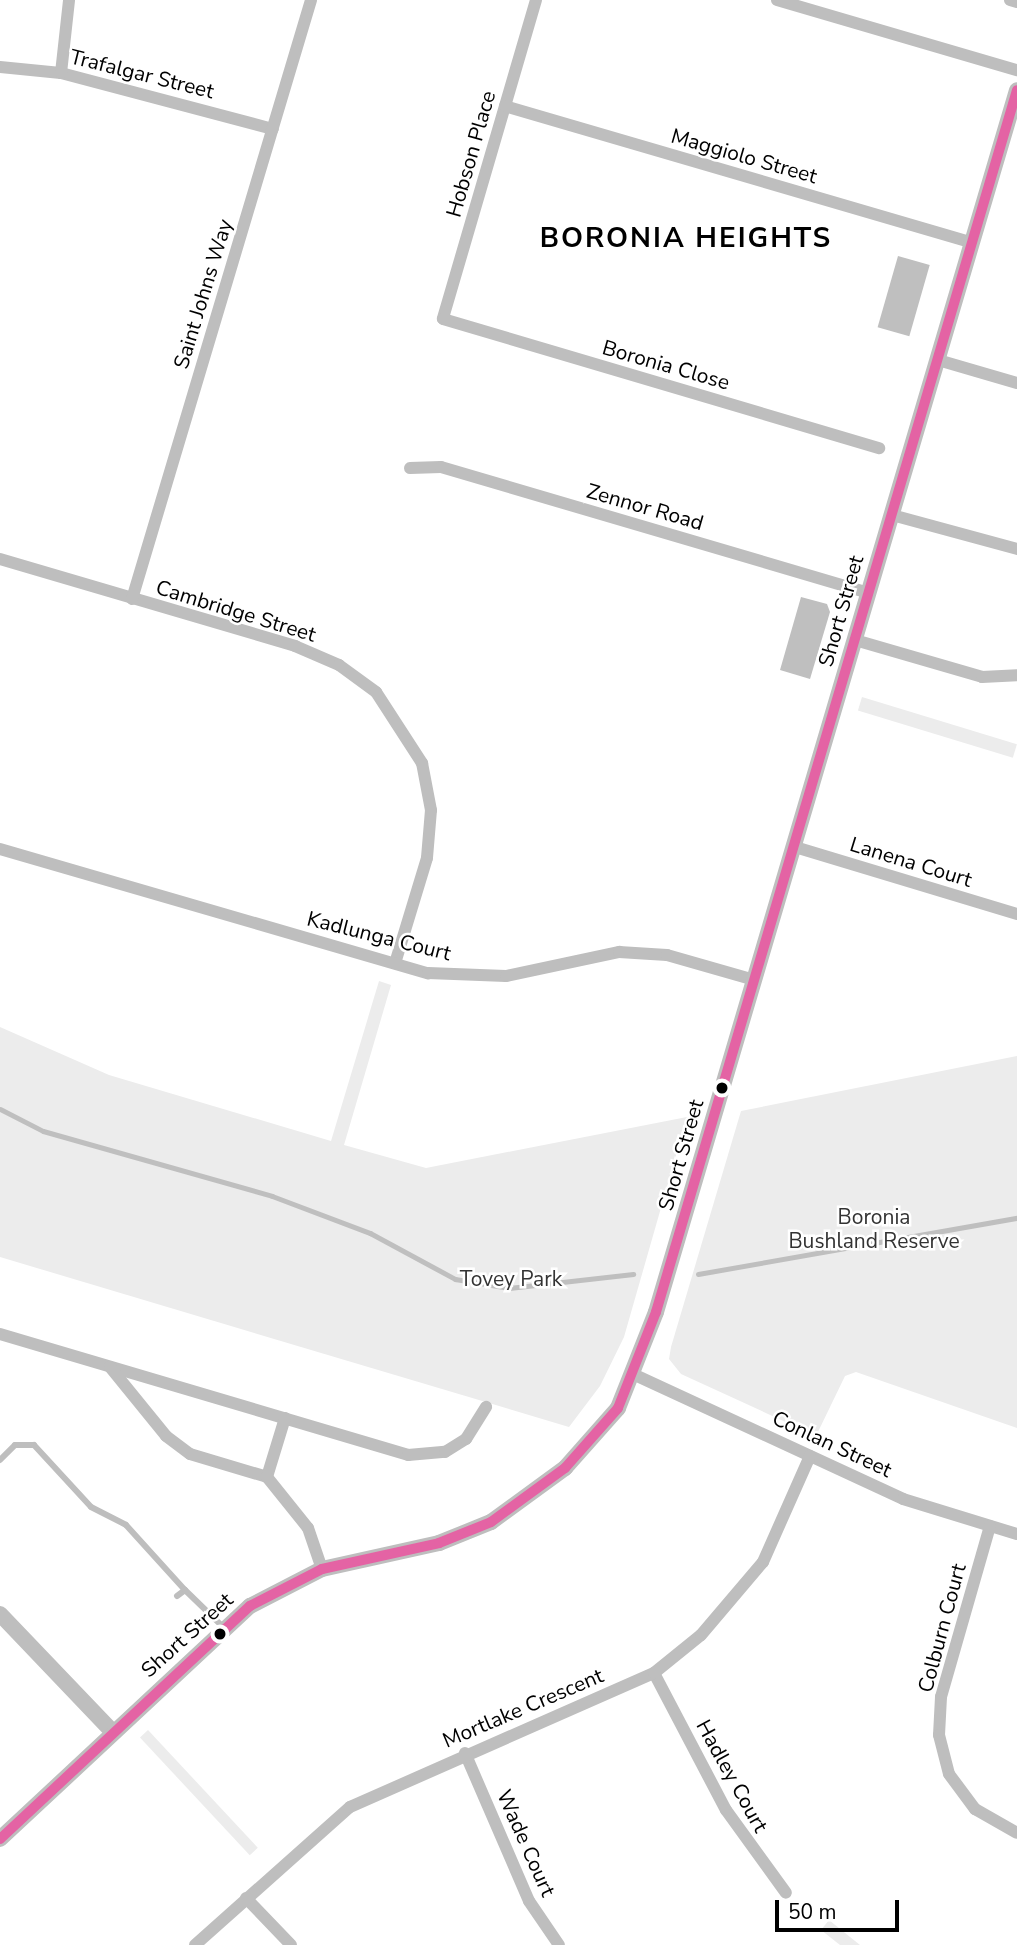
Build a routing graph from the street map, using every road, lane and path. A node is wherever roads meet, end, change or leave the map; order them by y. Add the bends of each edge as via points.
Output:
1 (69, 0) edge
2 (311, 0) edge
3 (536, 0) edge
4 (777, 0) edge
5 (1010, 0) edge
6 (1017, 2) edge
7 (0, 67) edge
8 (1017, 70) edge
9 (61, 73) junction
10 (1017, 90) edge
11 (505, 106) junction
12 (272, 129) junction
13 (972, 243) junction
14 (443, 319) joint
15 (938, 360) junction
16 (1017, 383) edge
17 (879, 448) dead end
18 (410, 468) dead end
19 (892, 515) junction
20 (1017, 549) edge
21 (0, 559) edge
22 (868, 593) junction
23 (132, 599) junction
24 (855, 640) junction
25 (1017, 675) edge
26 (795, 847) junction
27 (0, 849) edge
28 (1017, 914) edge
29 (396, 963) junction
30 (754, 979) junction
31 (0, 1334) edge
32 (110, 1367) junction
33 (635, 1375) junction
34 (486, 1407) dead end
35 (285, 1418) junction
36 (810, 1456) junction
37 (0, 1460) edge
38 (267, 1477) junction
39 (990, 1526) junction
40 (1017, 1534) edge
41 (322, 1569) junction
42 (185, 1590) junction
43 (177, 1597) dead end
44 (0, 1614) edge
45 (223, 1627) junction
46 (653, 1673) junction
47 (112, 1731) junction
48 (465, 1753) junction
49 (1017, 1833) edge
50 (0, 1839) edge
51 (786, 1893) dead end
52 (246, 1898) junction
53 (195, 1945) edge
54 (291, 1945) edge
55 (559, 1945) edge

1 - 9 street
2 - 12 street, Saint Johns Way
3 - 11 street, Hobson Place
4 - 8 street
5 - 6 street
7 - 9 street, Trafalgar Street
9 - 12 street, Trafalgar Street
10 - 13 street, Short Street
11 - 13 street, Maggiolo Street
11 - 14 street, Hobson Place
12 - 23 street, Saint Johns Way
13 - 15 street, Short Street
14 - 17 street, Boronia Close
15 - 16 street
15 - 19 street, Short Street
18 - 22 street, Zennor Road via 441,467
19 - 20 street
19 - 22 street, Short Street
21 - 23 street, Cambridge Street
22 - 24 street, Short Street
23 - 29 street, Cambridge Street via 295,646 339,665 376,692 403,725 422,763 431,810 428,858
24 - 25 street via 982,677
24 - 26 street, Short Street
26 - 28 street, Lanena Court
26 - 30 street, Short Street
27 - 29 street, Kadlunga Court
29 - 30 street, Kadlunga Court via 428,973 506,976 619,952 667,956
30 - 33 street, Short Street
31 - 32 street
32 - 35 street
32 - 38 street via 166,1436 190,1454
33 - 36 street, Conlan Street
33 - 41 street, Short Street via 618,1408 565,1468 491,1522 439,1543
34 - 35 street via 466,1439 429,1456 387,1450
35 - 38 street
36 - 39 street, Conlan Street via 903,1499
36 - 46 street, Mortlake Crescent via 763,1562 733,1604
37 - 42 lane via 15,1446 34,1445 92,1507 126,1525
38 - 41 street via 308,1528
39 - 40 street, Conlan Street
39 - 49 street, Colburn Court via 942,1697 939,1735 949,1773 975,1809
41 - 45 street, Short Street
42 - 43 lane
42 - 45 lane
44 - 47 street
45 - 47 street, Short Street
46 - 48 street, Mortlake Crescent
46 - 51 street, Hadley Court via 737,1830
47 - 50 street, Short Street
48 - 52 street, Mortlake Crescent via 350,1807
48 - 55 street, Wade Court via 529,1901
52 - 53 street, Mortlake Crescent
52 - 54 street

